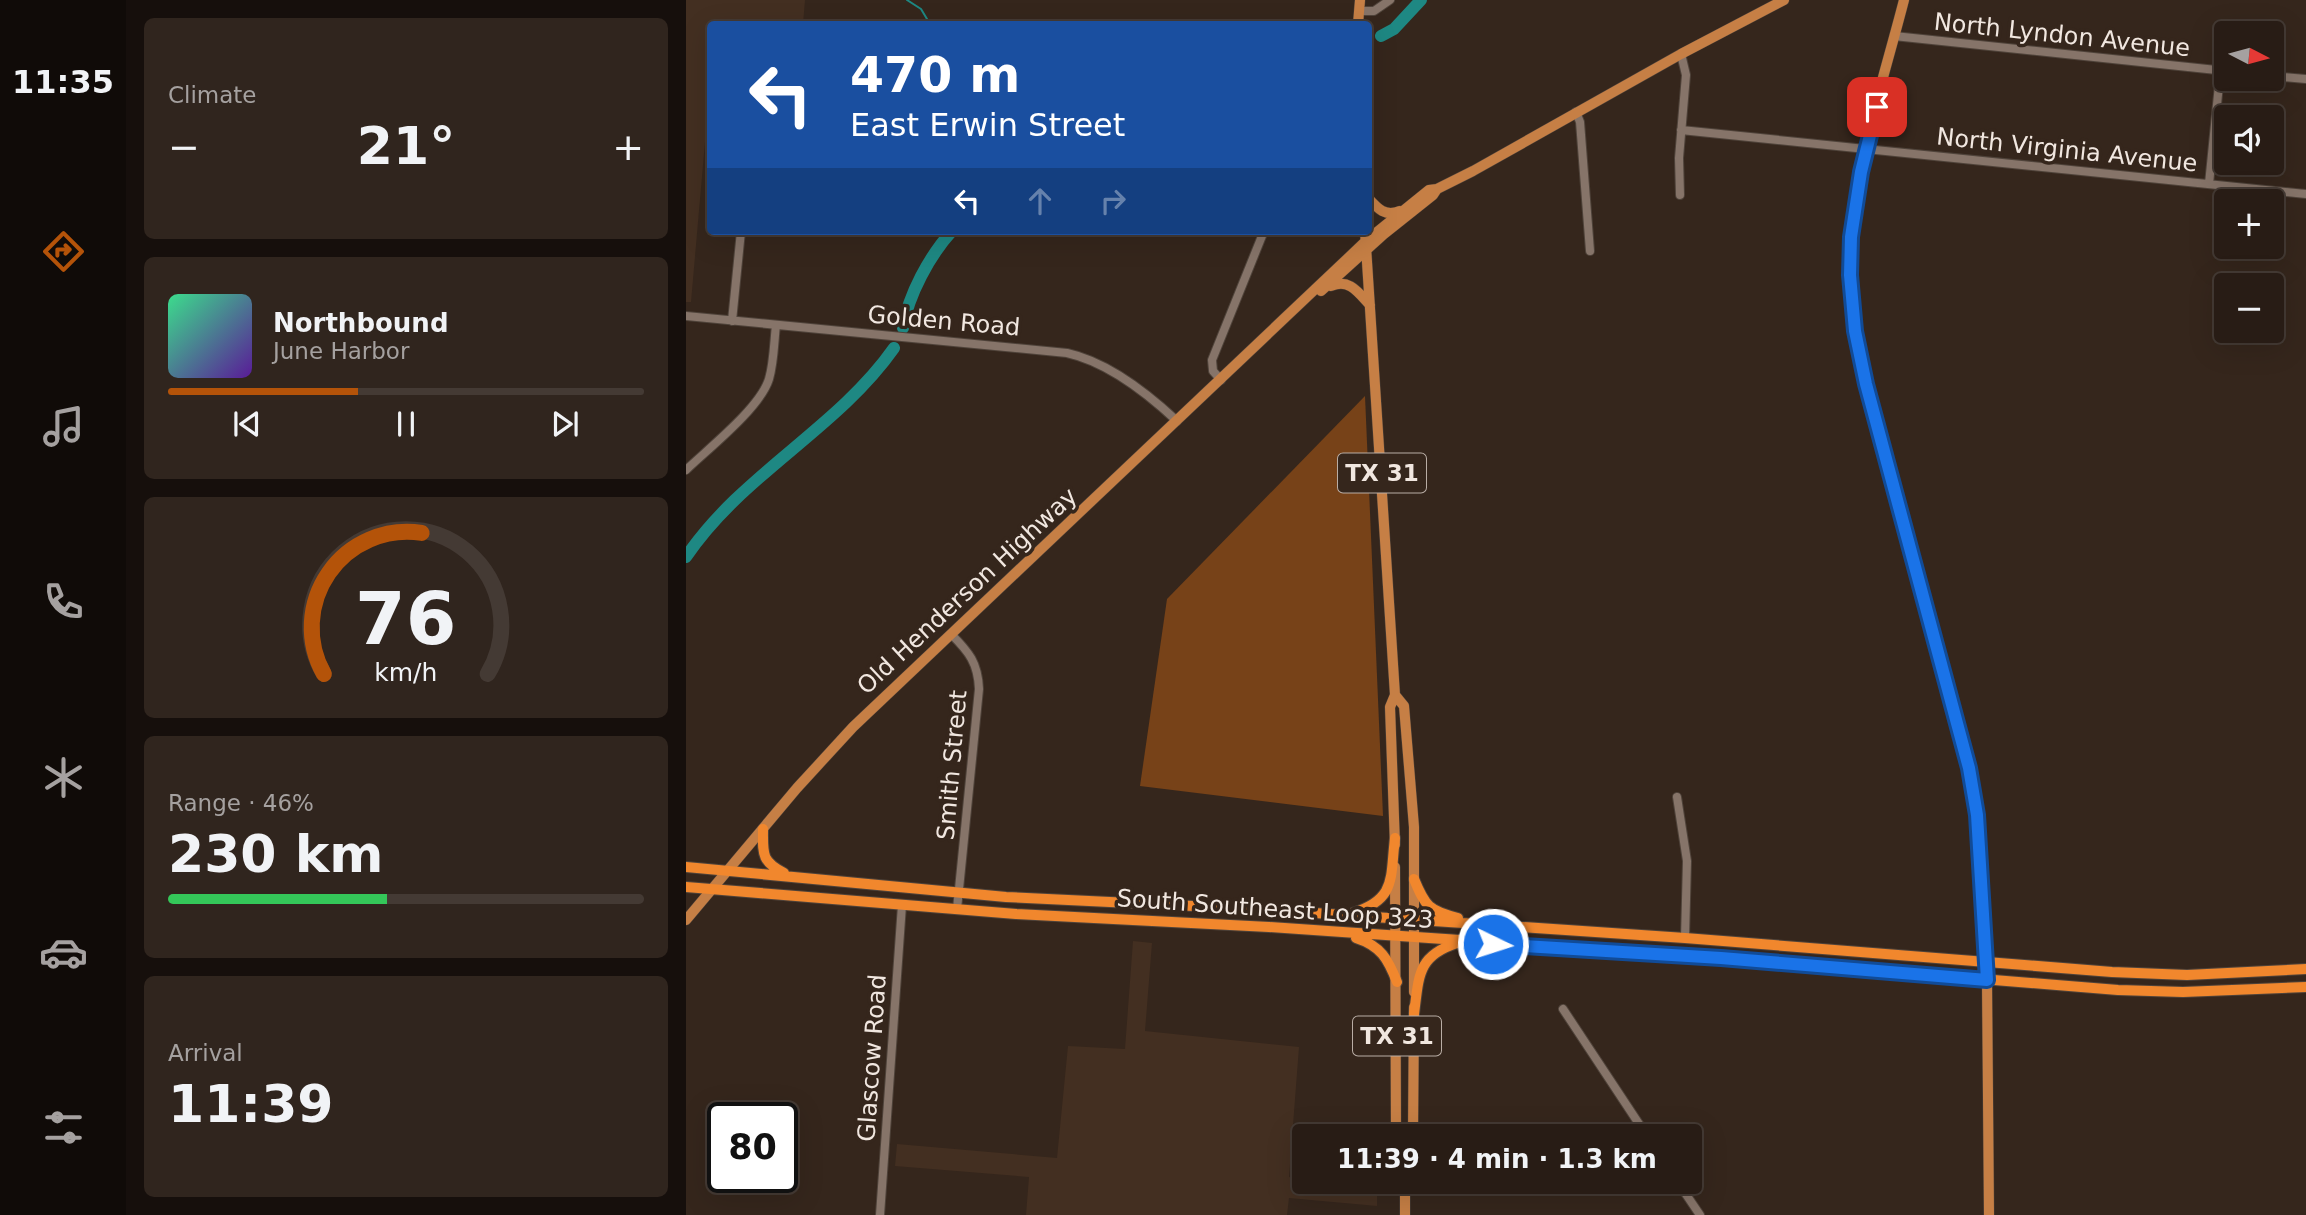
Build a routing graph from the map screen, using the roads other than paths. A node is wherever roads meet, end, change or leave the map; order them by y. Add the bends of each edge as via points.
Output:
1 (1390, 0) edge
2 (1784, 0) edge
3 (1904, 0) edge
4 (1360, 6) edge
5 (1894, 36) junction
6 (1681, 54) junction
7 (2214, 70) edge
8 (2284, 77) edge
9 (2306, 79) edge
10 (2221, 91) edge
11 (1576, 112) junction
12 (1681, 130) junction
13 (1866, 148) junction
14 (2209, 184) junction
15 (1437, 189) junction
16 (2306, 194) edge
17 (1681, 195) dead end
18 (1372, 202) edge
19 (1404, 209) junction
20 (1372, 232) edge
21 (741, 235) edge
22 (1262, 235) edge
23 (1366, 236) edge
24 (1590, 251) dead end
25 (1367, 252) junction
26 (1321, 291) junction
27 (1370, 305) junction
28 (1296, 309) junction
29 (686, 316) edge
30 (732, 321) junction
31 (776, 325) junction
32 (1221, 380) junction
33 (1177, 421) junction
34 (686, 470) edge
35 (951, 634) junction
36 (1395, 695) junction
37 (1677, 797) dead end
38 (763, 829) junction
39 (1395, 838) junction
40 (686, 867) edge
41 (727, 870) junction
42 (793, 877) junction
43 (1414, 879) junction
44 (686, 887) edge
45 (712, 889) junction
46 (959, 893) junction
47 (1147, 903) junction
48 (902, 905) junction
49 (957, 909) junction
50 (1345, 915) junction
51 (1396, 919) junction
52 (686, 920) edge
53 (1146, 920) junction
54 (1414, 921) junction
55 (1488, 926) junction
56 (1337, 932) junction
57 (1396, 936) junction
58 (1414, 937) junction
59 (1685, 938) junction
60 (1461, 942) junction
61 (1987, 963) junction
62 (2306, 969) edge
63 (1987, 980) junction
64 (1397, 982) junction
65 (2306, 987) edge
66 (1563, 1009) dead end
67 (1414, 1014) junction
68 (1396, 1124) edge
69 (1413, 1124) edge
70 (1639, 1124) edge
71 (1405, 1194) edge
72 (1686, 1194) edge
73 (880, 1215) edge
74 (1405, 1215) edge
75 (1700, 1215) edge
76 (1989, 1215) edge

1 - 4 street via 1374,11
2 - 6 main road, Old Henderson Highway
3 - 5 main road
5 - 7 street, North Lyndon Avenue
5 - 13 main road
6 - 11 main road, Old Henderson Highway
6 - 12 street via 1686,75
8 - 9 street
10 - 14 street
11 - 15 main road, Old Henderson Highway
11 - 24 street
12 - 13 street, North Virginia Avenue
12 - 17 street
13 - 14 street, North Virginia Avenue
13 - 61 main road via 1850,247 1855,331 1969,768 1977,815
14 - 16 street, North Virginia Avenue
15 - 19 main road, Old Henderson Highway
15 - 25 main road, Old Henderson Highway
18 - 19 main road via 1382,212
19 - 20 main road, Old Henderson Highway
21 - 30 street
22 - 32 street via 1212,360 1213,371
23 - 25 main road, TX 31
23 - 28 main road, Old Henderson Highway
25 - 26 main road, Old Henderson Highway
25 - 27 main road, TX 31
26 - 27 main road via 1338,283 1349,284
26 - 28 main road, Old Henderson Highway
27 - 36 main road, TX 31
28 - 32 main road, Old Henderson Highway
29 - 30 street, Golden Road
30 - 31 street, Golden Road
31 - 33 street, Golden Road via 1074,355 1142,391
31 - 34 street via 766,387
32 - 33 main road, Old Henderson Highway
33 - 35 main road, Old Henderson Highway
35 - 38 main road, Old Henderson Highway via 848,733
35 - 46 street, Smith Street via 979,672
36 - 39 main road, TX 31 via 1390,707
36 - 43 main road, TX 31 via 1404,706
37 - 59 street via 1688,861
38 - 41 main road, Old Henderson Highway
38 - 42 highway via 765,859
39 - 50 highway via 1386,894 1373,906
39 - 51 main road, TX 31
40 - 41 highway, South Southeast Loop 323
41 - 42 highway, South Southeast Loop 323
41 - 45 main road, Old Henderson Highway
42 - 46 highway, South Southeast Loop 323
43 - 54 main road, TX 31
43 - 55 highway via 1433,910
44 - 45 highway, South Southeast Loop 323
45 - 48 highway, South Southeast Loop 323
45 - 52 main road, Old Henderson Highway
46 - 47 highway, South Southeast Loop 323
46 - 49 street, Smith Street
47 - 50 highway, South Southeast Loop 323
47 - 53 highway
48 - 49 highway, South Southeast Loop 323
48 - 73 street, Glascow Road
49 - 53 highway, South Southeast Loop 323
50 - 51 highway, South Southeast Loop 323
51 - 54 highway, South Southeast Loop 323
51 - 57 main road, TX 31
53 - 56 highway, South Southeast Loop 323
54 - 55 highway, South Southeast Loop 323
54 - 58 main road, TX 31
55 - 59 highway, South Southeast Loop 323
56 - 57 highway, South Southeast Loop 323
56 - 64 highway via 1379,948
57 - 58 highway, South Southeast Loop 323
57 - 64 main road, TX 31
58 - 60 highway, South Southeast Loop 323
58 - 67 main road, TX 31
59 - 61 highway, South Southeast Loop 323
60 - 63 highway, South Southeast Loop 323
60 - 67 highway via 1425,961
61 - 62 highway, South Southeast Loop 323 via 2161,975
61 - 63 main road
63 - 65 highway, South Southeast Loop 323 via 2164,992
63 - 76 main road
64 - 68 main road, TX 31
66 - 70 street
67 - 69 main road, TX 31
71 - 74 main road
72 - 75 street

